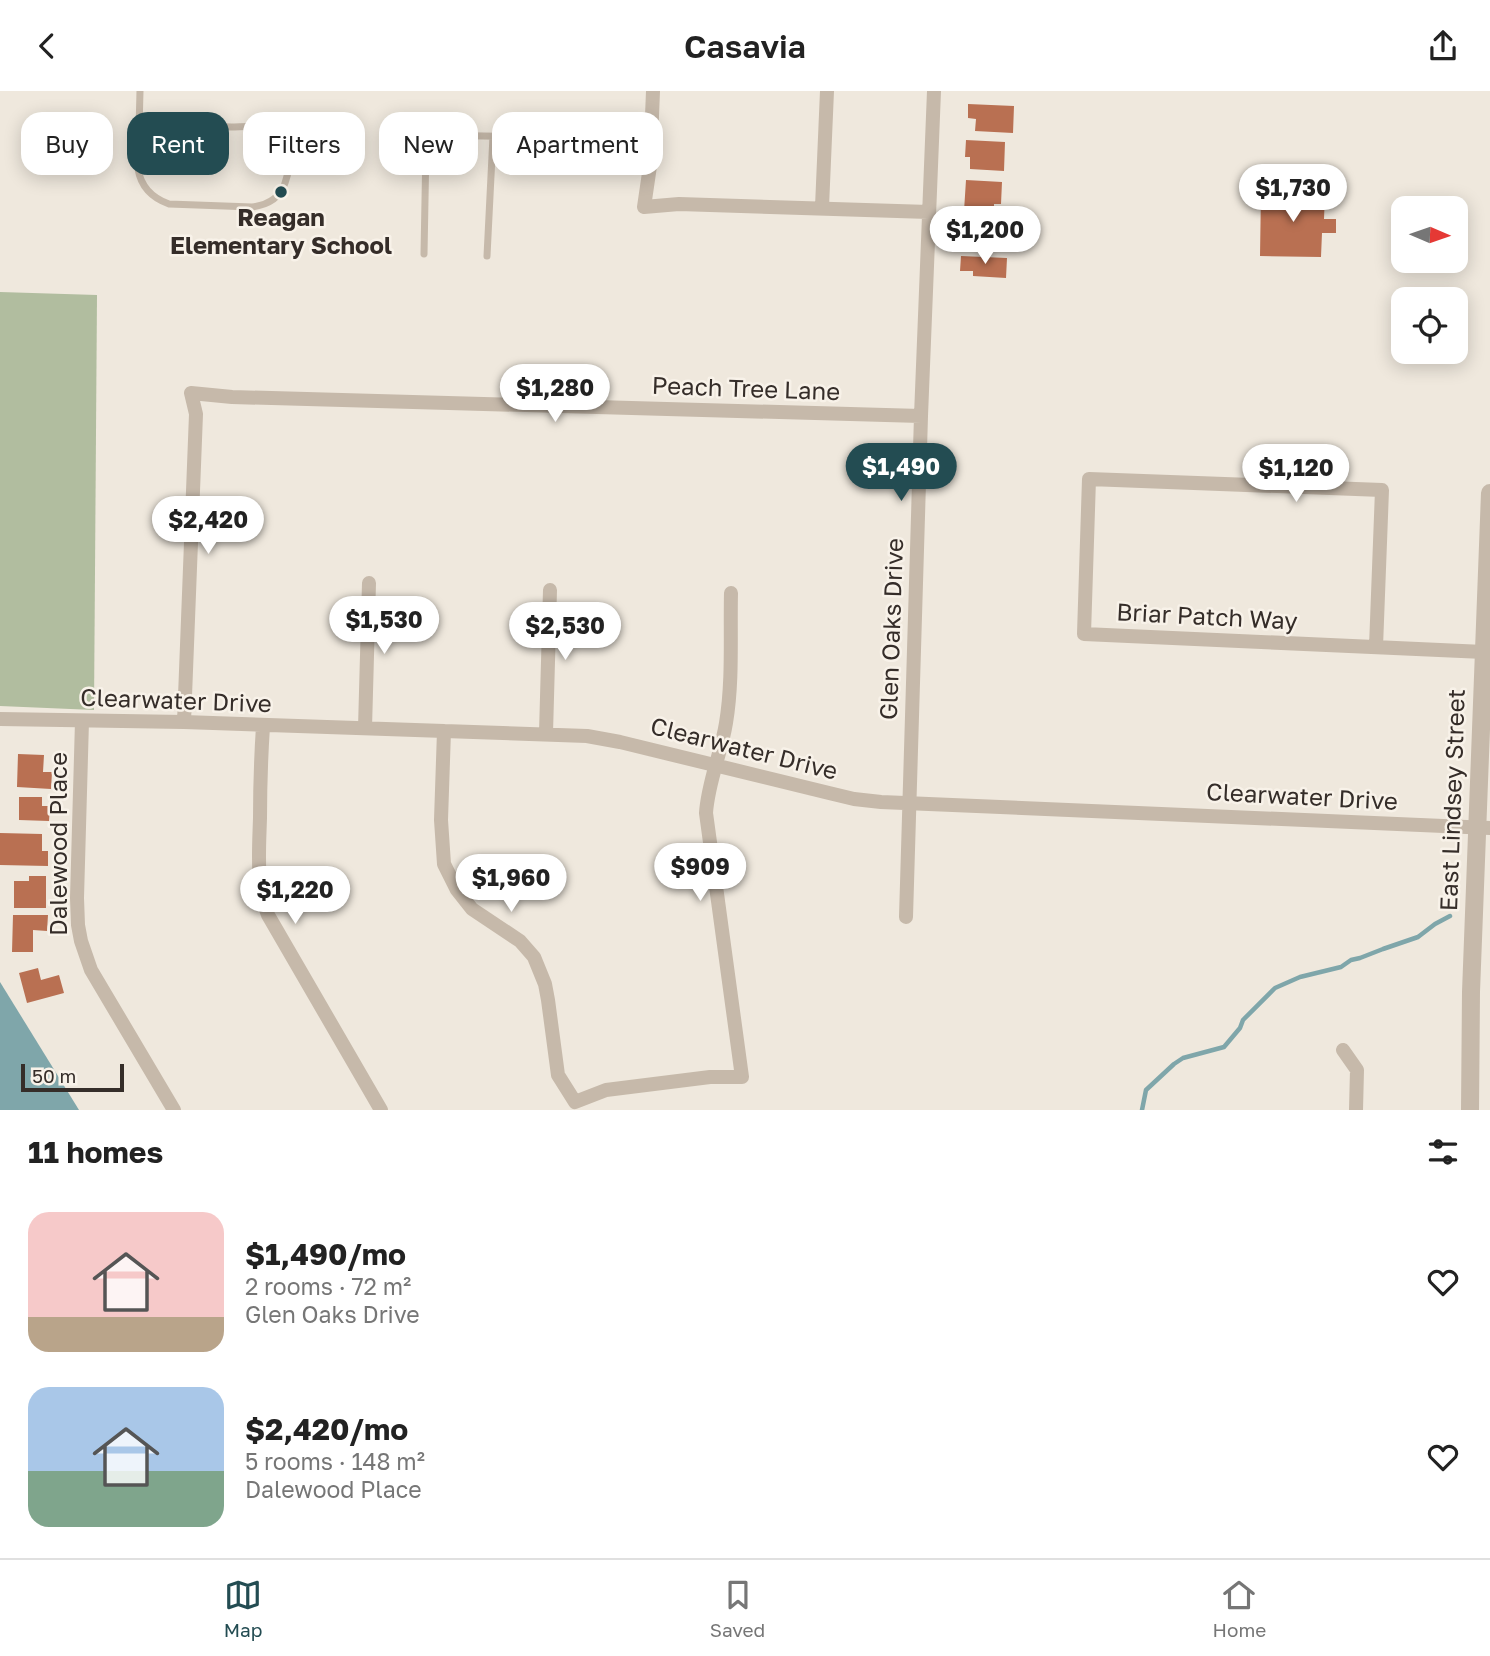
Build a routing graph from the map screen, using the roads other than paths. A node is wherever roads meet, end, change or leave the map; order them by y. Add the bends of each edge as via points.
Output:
1 (140, 91) edge
2 (653, 91) edge
3 (827, 91) edge
4 (934, 91) edge
5 (139, 112) edge
6 (139, 117) joint
7 (492, 136) edge
8 (492, 170) edge
9 (822, 207) junction
10 (929, 212) junction
11 (424, 254) dead end
12 (487, 256) dead end
13 (921, 417) junction
14 (1490, 493) edge
15 (369, 583) dead end
16 (550, 590) dead end
17 (731, 593) dead end
18 (1376, 647) junction
19 (1484, 652) junction
20 (0, 719) edge
21 (82, 721) junction
22 (184, 722) junction
23 (263, 726) junction
24 (365, 728) junction
25 (444, 731) junction
26 (546, 733) junction
27 (716, 765) junction
28 (909, 803) junction
29 (1483, 827) edge
30 (906, 917) dead end
31 (1343, 1050) dead end
32 (174, 1110) edge
33 (381, 1110) edge
34 (1356, 1110) edge
35 (1469, 1110) edge

1 - 5 lane
2 - 9 street via 644,207
3 - 9 street
4 - 10 street, Glen Oaks Drive
6 - 6 lane via 139,179 160,201 261,206 274,200 285,184 285,152 280,140 265,129 160,125
7 - 11 lane via 430,135
8 - 12 lane
9 - 10 street
10 - 13 street, Glen Oaks Drive
13 - 22 street, Peach Tree Lane via 191,393 196,414
13 - 28 street, Glen Oaks Drive
14 - 19 street, East Lindsey Street
15 - 24 street
16 - 26 street
17 - 27 street via 728,706
18 - 18 street, Briar Patch Way via 1084,634 1089,479 1382,490
18 - 19 street, Briar Patch Way
19 - 29 street, East Lindsey Street
20 - 21 street, Clearwater Drive
21 - 22 street, Clearwater Drive
21 - 32 street, Dalewood Place via 77,898 81,941 91,970
22 - 23 street, Clearwater Drive
23 - 24 street, Clearwater Drive
23 - 33 street via 262,900
24 - 25 street, Clearwater Drive
25 - 26 street, Clearwater Drive
25 - 27 street via 444,864 472,909 520,941 534,957 548,1000 558,1075 575,1102 606,1090 741,1077 706,813
26 - 27 street, Clearwater Drive via 602,738
27 - 28 street, Clearwater Drive via 855,799
28 - 29 street, Clearwater Drive
28 - 30 street, Glen Oaks Drive
29 - 35 street, East Lindsey Street via 1471,992
31 - 34 street via 1357,1070

